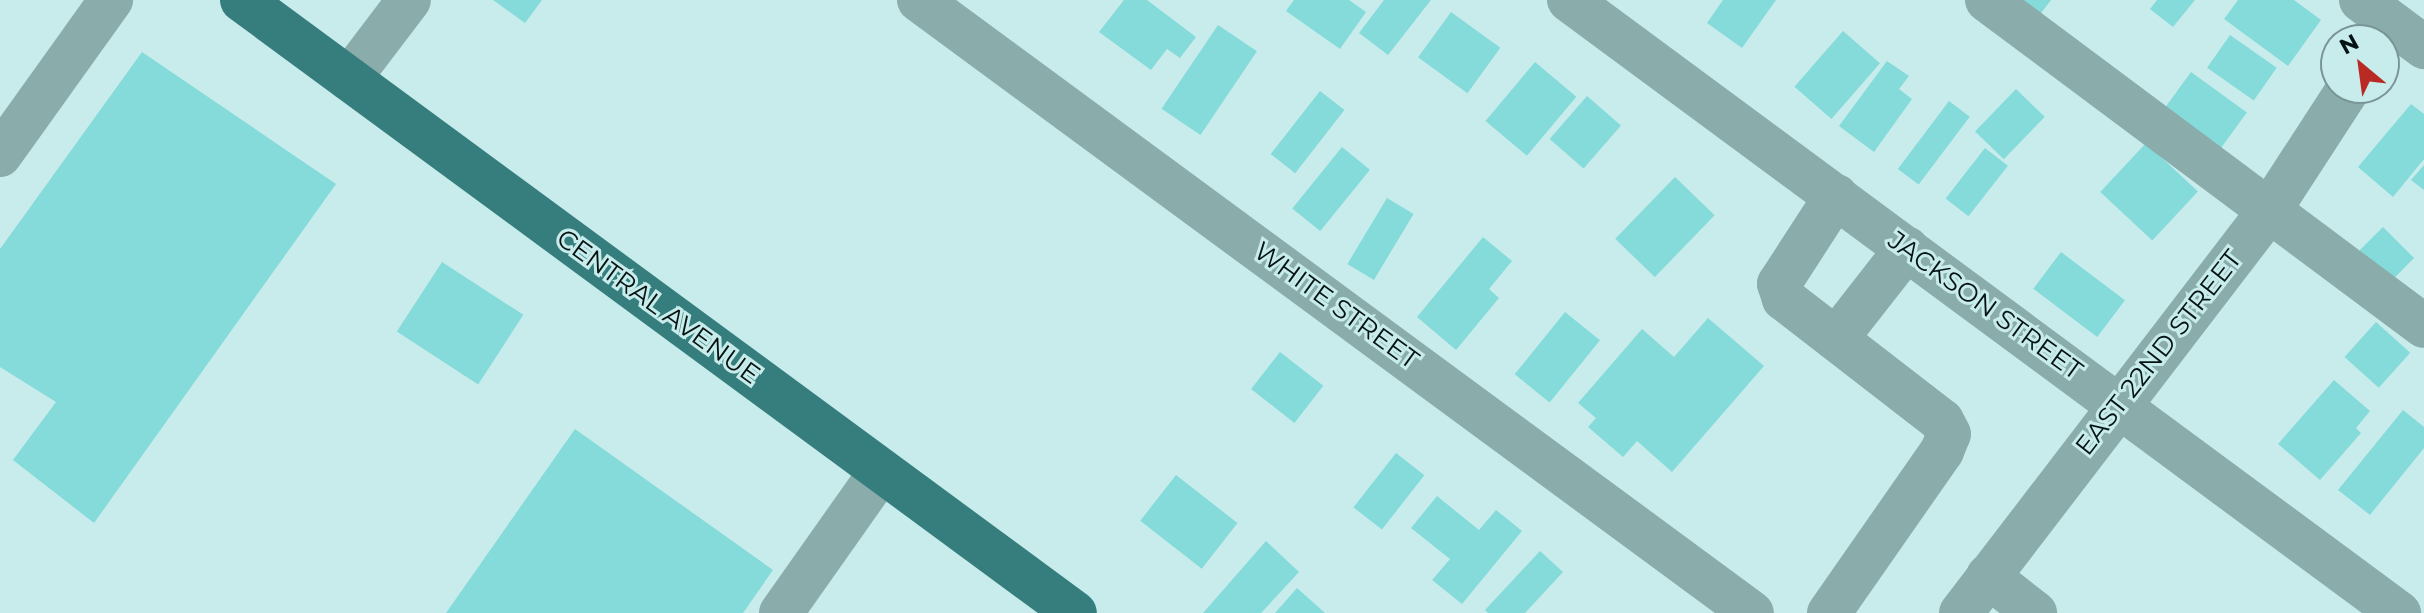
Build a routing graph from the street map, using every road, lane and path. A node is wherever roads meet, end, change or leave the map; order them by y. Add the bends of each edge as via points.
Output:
1 (111, 0) edge
2 (242, 0) edge
3 (919, 0) edge
4 (1569, 0) edge
5 (1987, 0) edge
6 (394, 5) edge
7 (349, 79) junction
8 (2339, 104) edge
9 (0, 155) edge
10 (1836, 196) junction
11 (2269, 211) junction
12 (1907, 248) junction
13 (2424, 326) edge
14 (1836, 339) junction
15 (2120, 405) junction
16 (881, 471) junction
17 (1988, 576) junction
18 (781, 613) edge
19 (1075, 613) edge
20 (1752, 613) edge
21 (1829, 613) edge
22 (1961, 613) edge
23 (2035, 613) edge
24 (2399, 613) edge

1 - 9 street
2 - 7 main road, CENTRAL AVENUE
3 - 20 street, WHITE STREET
4 - 10 street, JACKSON STREET
5 - 11 street
6 - 7 street
7 - 16 main road, CENTRAL AVENUE
8 - 11 street, EAST 22ND STREET
10 - 12 street, JACKSON STREET
10 - 14 street via 1779,284 1784,299
11 - 13 street
11 - 15 street, EAST 22ND STREET
12 - 14 street
12 - 15 street, JACKSON STREET
14 - 21 street via 1942,421 1949,434
15 - 17 street, EAST 22ND STREET
15 - 24 street, JACKSON STREET
16 - 18 street
16 - 19 main road, CENTRAL AVENUE
17 - 22 street, EAST 22ND STREET
17 - 23 street

